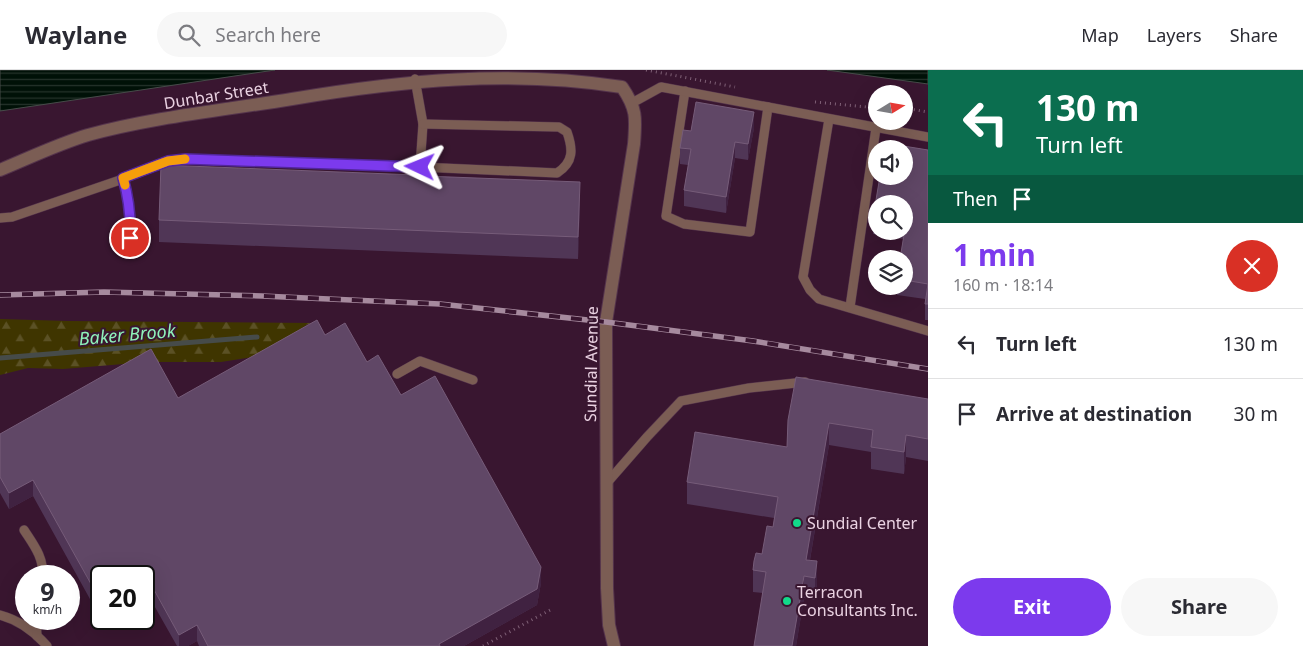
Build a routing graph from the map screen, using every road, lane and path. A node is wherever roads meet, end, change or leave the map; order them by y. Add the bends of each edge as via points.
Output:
1 (646, 70) edge
2 (415, 79) junction
3 (622, 88) joint
4 (739, 88) dead end
5 (685, 91) junction
6 (811, 101) dead end
7 (632, 103) junction
8 (768, 107) junction
9 (868, 107) edge
10 (913, 110) edge
11 (928, 112) edge
12 (829, 119) junction
13 (423, 124) junction
14 (868, 126) edge
15 (876, 130) edge
16 (886, 130) edge
17 (928, 138) edge
18 (420, 167) junction
19 (0, 170) edge
20 (123, 178) junction
21 (420, 193) edge
22 (0, 218) edge
23 (130, 238) dead end
24 (850, 307) junction
25 (928, 331) edge
26 (397, 374) dead end
27 (473, 380) dead end
28 (818, 384) edge
29 (606, 484) junction
30 (24, 530) dead end
31 (42, 565) edge
32 (552, 609) dead end
33 (0, 615) edge
34 (37, 630) edge
35 (37, 636) junction
36 (47, 646) edge
37 (483, 646) edge
38 (614, 646) edge

1 - 4 path
2 - 3 street, Dunbar Street via 493,72 530,73
2 - 13 lane
2 - 19 street, Dunbar Street via 105,131
3 - 7 street, Sundial Avenue
5 - 7 lane via 661,87
5 - 8 lane
5 - 8 lane via 666,216 684,224 750,232
6 - 9 path
7 - 29 street, Sundial Avenue via 636,122 634,144 606,322
8 - 12 lane
10 - 11 path
12 - 14 lane
12 - 24 lane via 804,276 810,290 819,299
13 - 18 lane
13 - 18 lane via 559,127 567,132 571,152 565,168 557,173
15 - 24 lane
16 - 17 lane
18 - 20 lane via 186,159 168,161
18 - 21 lane
20 - 22 lane via 12,217
20 - 23 lane via 131,218
24 - 25 lane
26 - 27 lane via 420,361
28 - 29 lane via 808,382 749,388 681,401
29 - 38 street, Sundial Avenue via 607,588
30 - 31 lane
32 - 37 path
33 - 35 lane via 24,625
34 - 35 lane
35 - 36 lane

